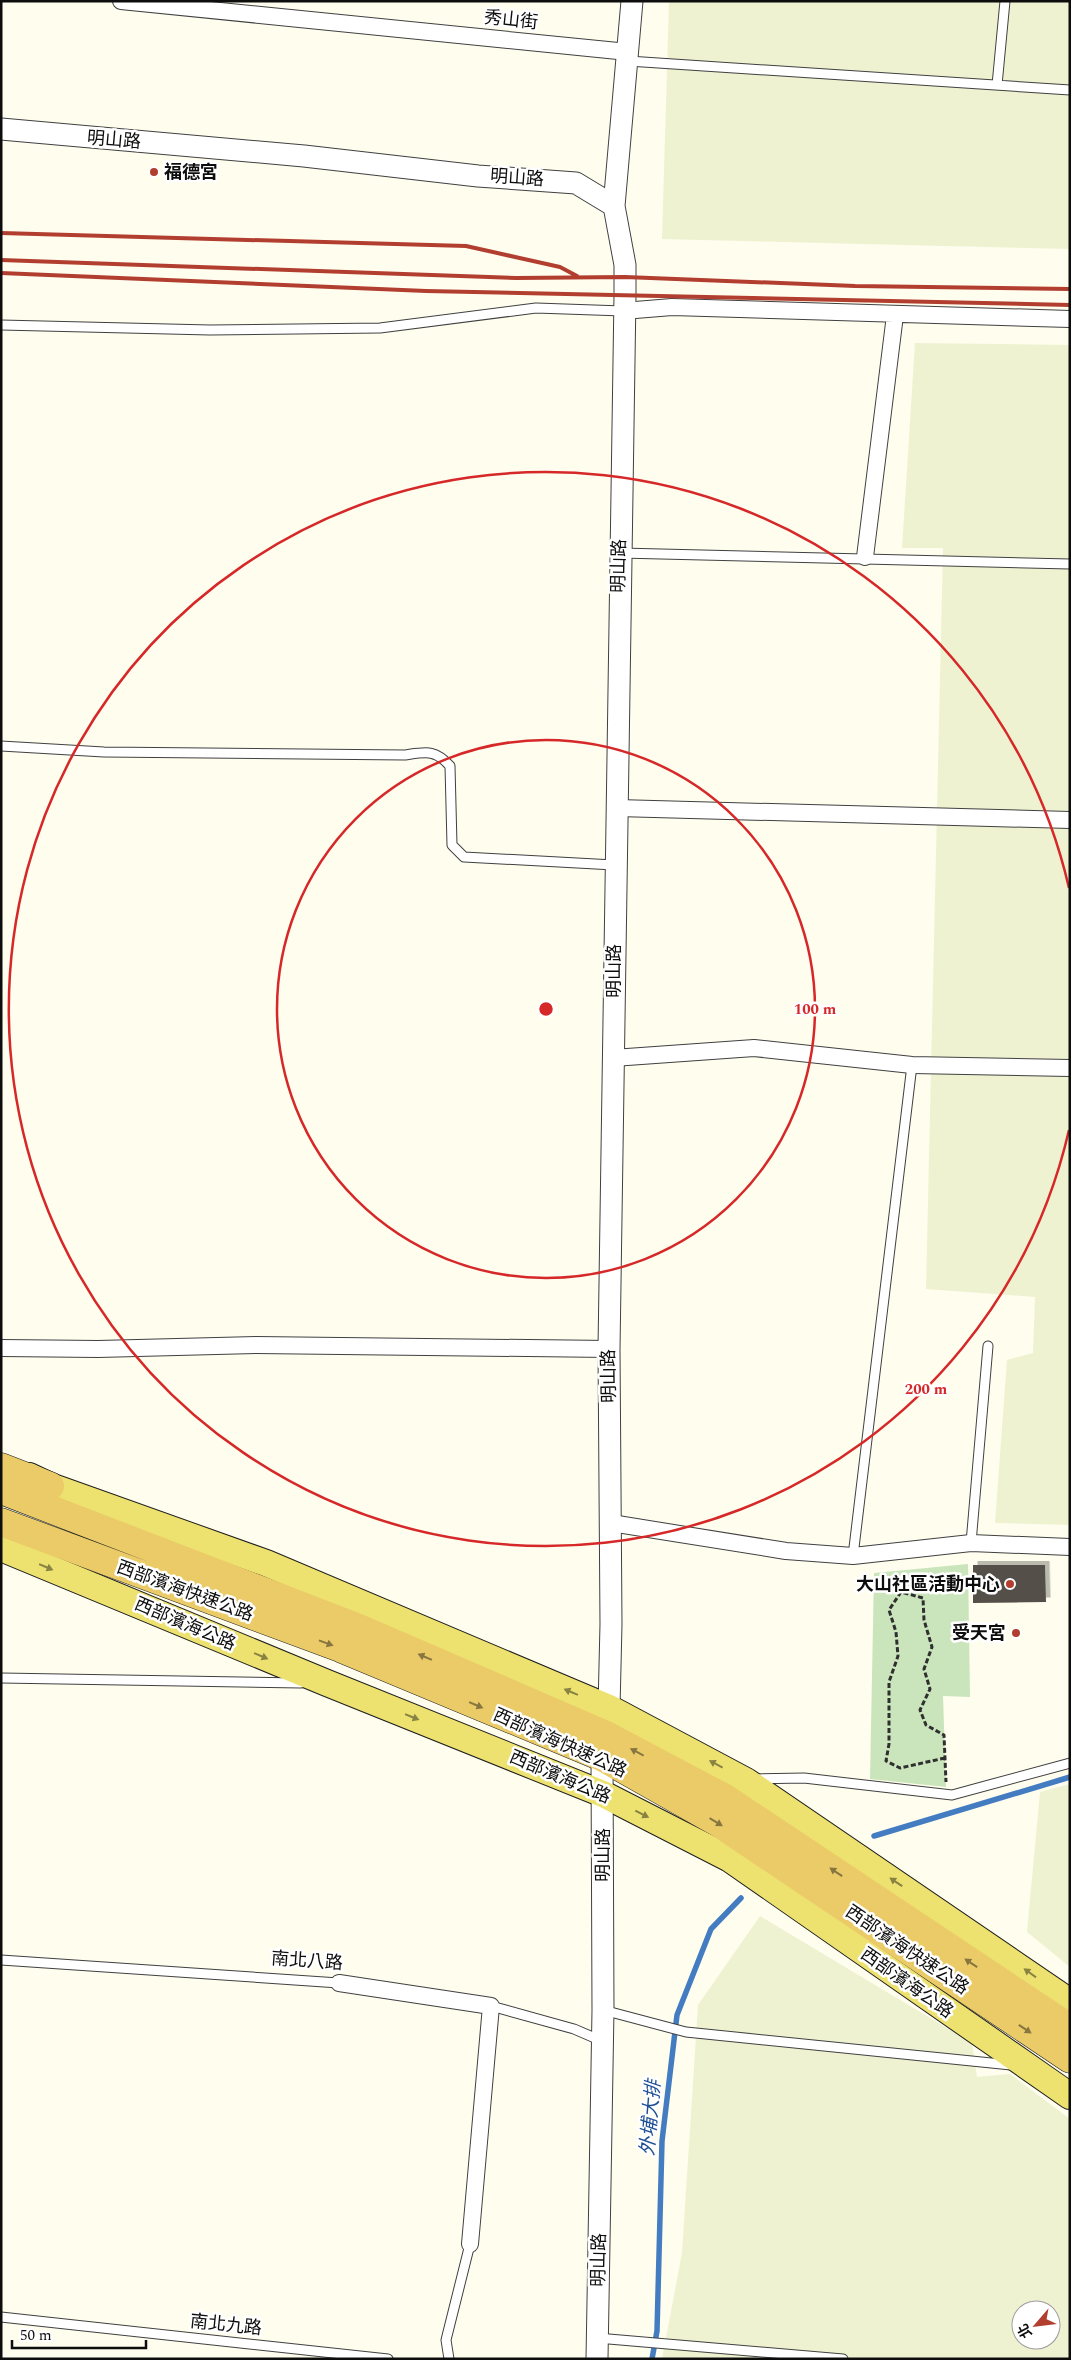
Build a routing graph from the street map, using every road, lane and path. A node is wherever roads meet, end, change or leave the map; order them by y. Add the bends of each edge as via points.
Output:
1 (121, 1) edge
2 (632, 1) edge
3 (1005, 1) edge
4 (628, 57) junction
5 (997, 85) junction
6 (1070, 90) edge
7 (1, 130) edge
8 (614, 206) junction
9 (623, 311) junction
10 (896, 315) junction
11 (1070, 319) edge
12 (1, 324) edge
13 (620, 552) junction
14 (865, 557) junction
15 (1070, 564) edge
16 (1, 746) edge
17 (617, 808) junction
18 (1070, 820) edge
19 (614, 865) junction
20 (613, 1058) junction
21 (912, 1065) junction
22 (1070, 1068) edge
23 (988, 1346) dead end
24 (1, 1348) edge
25 (609, 1349) junction
26 (1, 1463) edge
27 (1, 1467) edge
28 (50, 1486) junction
29 (1, 1490) edge
30 (1, 1522) edge
31 (611, 1523) junction
32 (971, 1543) junction
33 (1070, 1547) edge
34 (1, 1548) edge
35 (853, 1556) junction
36 (1, 1678) edge
37 (327, 1683) junction
38 (604, 1733) junction
39 (945, 1758) junction
40 (1070, 1763) edge
41 (744, 1779) junction
42 (603, 1794) junction
43 (947, 1795) junction
44 (1, 1960) edge
45 (339, 1983) joint
46 (1070, 2002) edge
47 (491, 2006) junction
48 (603, 2010) junction
49 (1070, 2028) edge
50 (602, 2041) junction
51 (1070, 2059) edge
52 (1026, 2066) junction
53 (1070, 2096) edge
54 (470, 2244) joint
55 (1, 2317) edge
56 (597, 2348) edge
57 (388, 2359) edge
58 (449, 2359) edge
59 (842, 2359) edge

1 - 4 street, 秀山街
2 - 4 street
3 - 5 lane
4 - 5 lane
4 - 8 street
5 - 6 lane
7 - 8 street, 明山路 via 576,183
8 - 9 street, 明山路 via 624,265
9 - 10 street via 672,307
9 - 12 lane via 536,308 380,328 210,330
9 - 13 street, 明山路
10 - 11 street
10 - 14 street
13 - 14 lane
13 - 17 street, 明山路
14 - 15 lane
16 - 19 lane via 104,752 440,754 450,766 452,845 464,857
17 - 18 street
17 - 19 street, 明山路
19 - 20 street, 明山路
20 - 21 street via 754,1048
20 - 25 street, 明山路
21 - 22 street
21 - 35 lane
23 - 32 lane
24 - 25 street via 256,1345
25 - 31 street, 明山路
26 - 28 main road
27 - 28 highway
38 -> 28 main road via 266,1563
38 -> 29 highway, 西部濱海快速公路 via 360,1628
30 -> 38 highway, 西部濱海快速公路 via 340,1648
31 - 35 street via 786,1552
31 - 38 street, 明山路
32 - 33 street
32 - 35 street
34 -> 37 main road, 西部濱海公路
36 - 37 lane
37 -> 42 main road, 西部濱海公路
41 -> 38 main road
38 - 42 street, 明山路
49 -> 38 highway, 西部濱海快速公路 via 724,1798
38 -> 51 highway, 西部濱海快速公路 via 717,1822
39 - 39 path via 944,1735 926,1725 920,1710 930,1689 924,1669 932,1647 922,1598 901,1592 888,1610 896,1632 898,1656 889,1682 886,1761 900,1768
39 - 43 path
40 - 43 lane
41 - 43 lane via 804,1778
46 -> 41 main road
42 - 48 street, 明山路
42 -> 52 main road, 西部濱海公路 via 730,1860
44 - 45 lane, 南北八路
45 - 47 street, 南北八路
47 - 50 lane, 南北八路 via 574,2029
47 - 54 street
48 - 50 street, 明山路
48 - 52 lane via 686,2032
50 - 56 street, 明山路
52 - 53 main road, 西部濱海公路
54 - 58 lane via 446,2340
55 - 57 lane, 南北九路
56 - 59 lane via 646,2342

